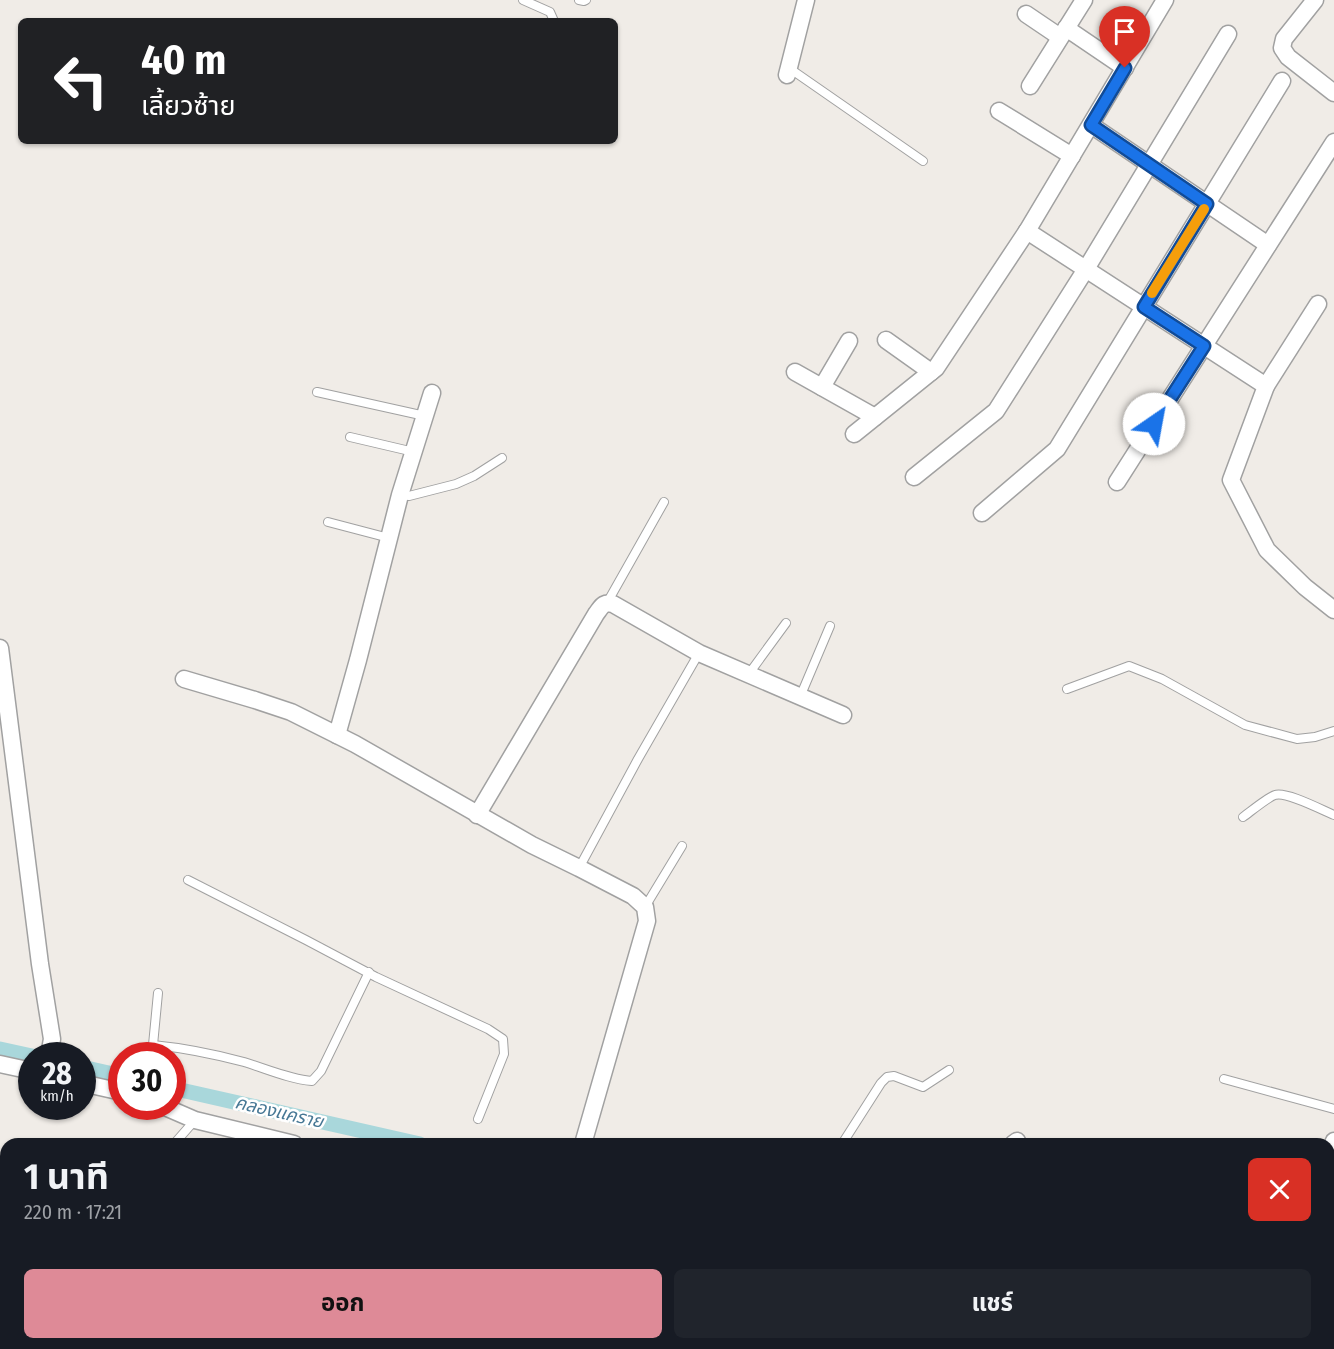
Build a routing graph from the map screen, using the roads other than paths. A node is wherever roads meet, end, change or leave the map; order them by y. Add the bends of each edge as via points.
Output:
1 (523, 0) edge
2 (579, 0) edge
3 (586, 0) edge
4 (806, 0) edge
5 (1083, 0) edge
6 (1165, 0) edge
7 (1315, 0) edge
8 (1026, 14) dead end
9 (553, 18) edge
10 (1063, 33) junction
11 (1228, 34) dead end
12 (1125, 68) junction
13 (788, 72) joint
14 (1282, 81) dead end
15 (1030, 86) dead end
16 (1334, 93) edge
17 (999, 111) dead end
18 (1091, 125) junction
19 (1334, 142) edge
20 (1072, 156) junction
21 (923, 161) dead end
22 (1149, 165) junction
23 (1207, 204) junction
24 (1027, 231) junction
25 (1268, 245) junction
26 (1086, 269) junction
27 (1318, 304) dead end
28 (1144, 307) junction
29 (886, 340) dead end
30 (849, 341) dead end
31 (1204, 346) junction
32 (795, 372) dead end
33 (931, 372) junction
34 (1266, 386) junction
35 (822, 387) junction
36 (317, 392) dead end
37 (432, 393) dead end
38 (425, 416) junction
39 (875, 417) junction
40 (854, 434) dead end
41 (350, 437) dead end
42 (414, 452) junction
43 (502, 458) dead end
44 (914, 477) dead end
45 (1117, 483) dead end
46 (400, 495) junction
47 (664, 502) dead end
48 (982, 513) dead end
49 (328, 522) dead end
50 (389, 538) junction
51 (607, 603) junction
52 (1334, 610) edge
53 (786, 623) dead end
54 (830, 626) dead end
55 (0, 648) edge
56 (699, 653) junction
57 (748, 675) junction
58 (184, 679) dead end
59 (1067, 689) dead end
60 (800, 697) junction
61 (843, 715) dead end
62 (1334, 731) edge
63 (337, 735) junction
64 (477, 814) junction
65 (1334, 815) edge
66 (1243, 817) dead end
67 (682, 846) dead end
68 (579, 868) junction
69 (188, 880) dead end
70 (645, 907) junction
71 (369, 972) junction
72 (158, 993) dead end
73 (50, 1042) edge
74 (153, 1042) edge
75 (186, 1049) edge
76 (0, 1064) edge
77 (18, 1068) edge
78 (949, 1070) dead end
79 (1224, 1079) dead end
80 (1334, 1109) edge
81 (186, 1116) edge
82 (478, 1119) dead end
83 (195, 1120) junction
84 (179, 1138) edge
85 (269, 1138) edge
86 (585, 1138) edge
87 (846, 1138) edge

1 - 9 lane via 550,12
2 - 3 lane
4 - 13 street
5 - 10 street
6 - 12 street
7 - 16 street via 1284,39 1282,48
8 - 10 street
10 - 12 street
10 - 15 street
11 - 22 street
12 - 18 street
13 - 21 lane
14 - 23 street
17 - 20 street
18 - 20 street
18 - 22 street
19 - 25 street
20 - 24 street
22 - 23 street
22 - 26 street
23 - 25 street
23 - 28 street
24 - 26 street
24 - 33 street
25 - 31 street
26 - 28 street
26 - 44 street via 996,411
27 - 34 street
28 - 31 street
28 - 48 street via 1057,449
29 - 33 street
30 - 35 street
31 - 34 street
31 - 45 street
32 - 35 street
33 - 39 street
34 - 52 street via 1231,480 1267,550
35 - 39 street
36 - 38 lane
37 - 38 street
38 - 42 street
39 - 40 street
41 - 42 lane
42 - 46 street
43 - 46 lane via 456,484
46 - 50 street
47 - 51 lane
49 - 50 lane
50 - 63 street
51 - 56 street
51 - 64 street via 596,614
53 - 57 lane
54 - 60 lane
55 - 73 street
56 - 57 street
56 - 68 lane
57 - 60 street
58 - 63 street via 291,712
59 - 62 lane via 1130,666 1162,679 1245,725 1297,739
60 - 61 street
63 - 64 street
64 - 68 street
65 - 66 lane via 1282,794
67 - 70 lane
68 - 70 street
69 - 71 lane
70 - 86 street via 647,921
71 - 75 lane via 321,1071 312,1081
71 - 82 lane via 503,1039 504,1054
72 - 74 lane
76 - 77 street
78 - 87 lane via 923,1087 887,1077
79 - 80 lane
81 - 83 street
83 - 84 lane
83 - 85 street

